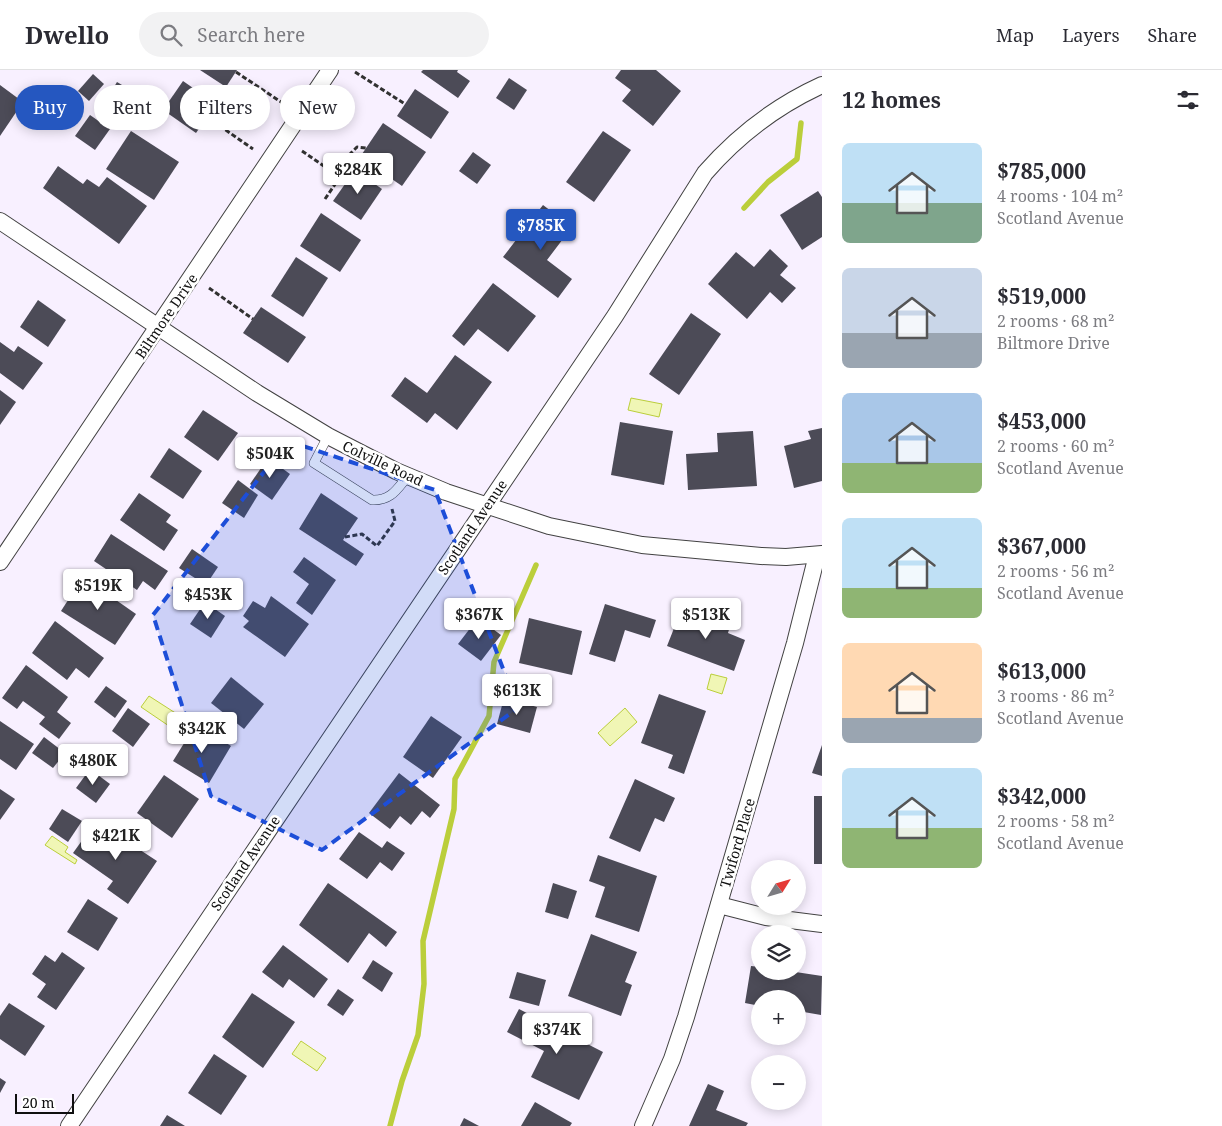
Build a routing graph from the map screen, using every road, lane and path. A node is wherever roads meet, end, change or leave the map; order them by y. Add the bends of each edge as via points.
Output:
1 (330, 70) edge
2 (236, 72) dead end
3 (355, 72) dead end
4 (822, 85) edge
5 (280, 101) edge
6 (405, 104) dead end
7 (226, 130) edge
8 (366, 148) dead end
9 (254, 149) dead end
10 (302, 151) dead end
11 (349, 155) dead end
12 (340, 176) junction
13 (347, 182) dead end
14 (324, 199) dead end
15 (0, 222) edge
16 (209, 288) dead end
17 (253, 319) dead end
18 (158, 327) junction
19 (328, 436) junction
20 (408, 476) junction
21 (389, 496) junction
22 (487, 505) junction
23 (345, 537) dead end
24 (820, 554) edge
25 (0, 562) edge
26 (719, 905) junction
27 (822, 924) edge
28 (69, 1126) edge
29 (643, 1126) edge

1 - 18 street, Biltmore Drive
2 - 5 path
3 - 6 path
4 - 22 street, Scotland Avenue via 796,97 746,131 718,158
7 - 9 path
8 - 11 path via 357,147
10 - 12 path
12 - 13 path
12 - 14 path
15 - 18 street, Colville Road
16 - 17 path
18 - 19 street, Colville Road
18 - 25 street, Biltmore Drive
19 - 20 street, Colville Road
19 - 21 lane via 314,463 372,500 383,501
20 - 21 lane
20 - 22 street, Colville Road
21 - 23 path via 395,521 377,546 362,534
22 - 24 street, Colville Road via 549,526 642,545 761,556
22 - 28 street, Scotland Avenue
24 - 26 street, Twiford Place
26 - 27 street via 766,918
26 - 29 street, Twiford Place via 677,1044

